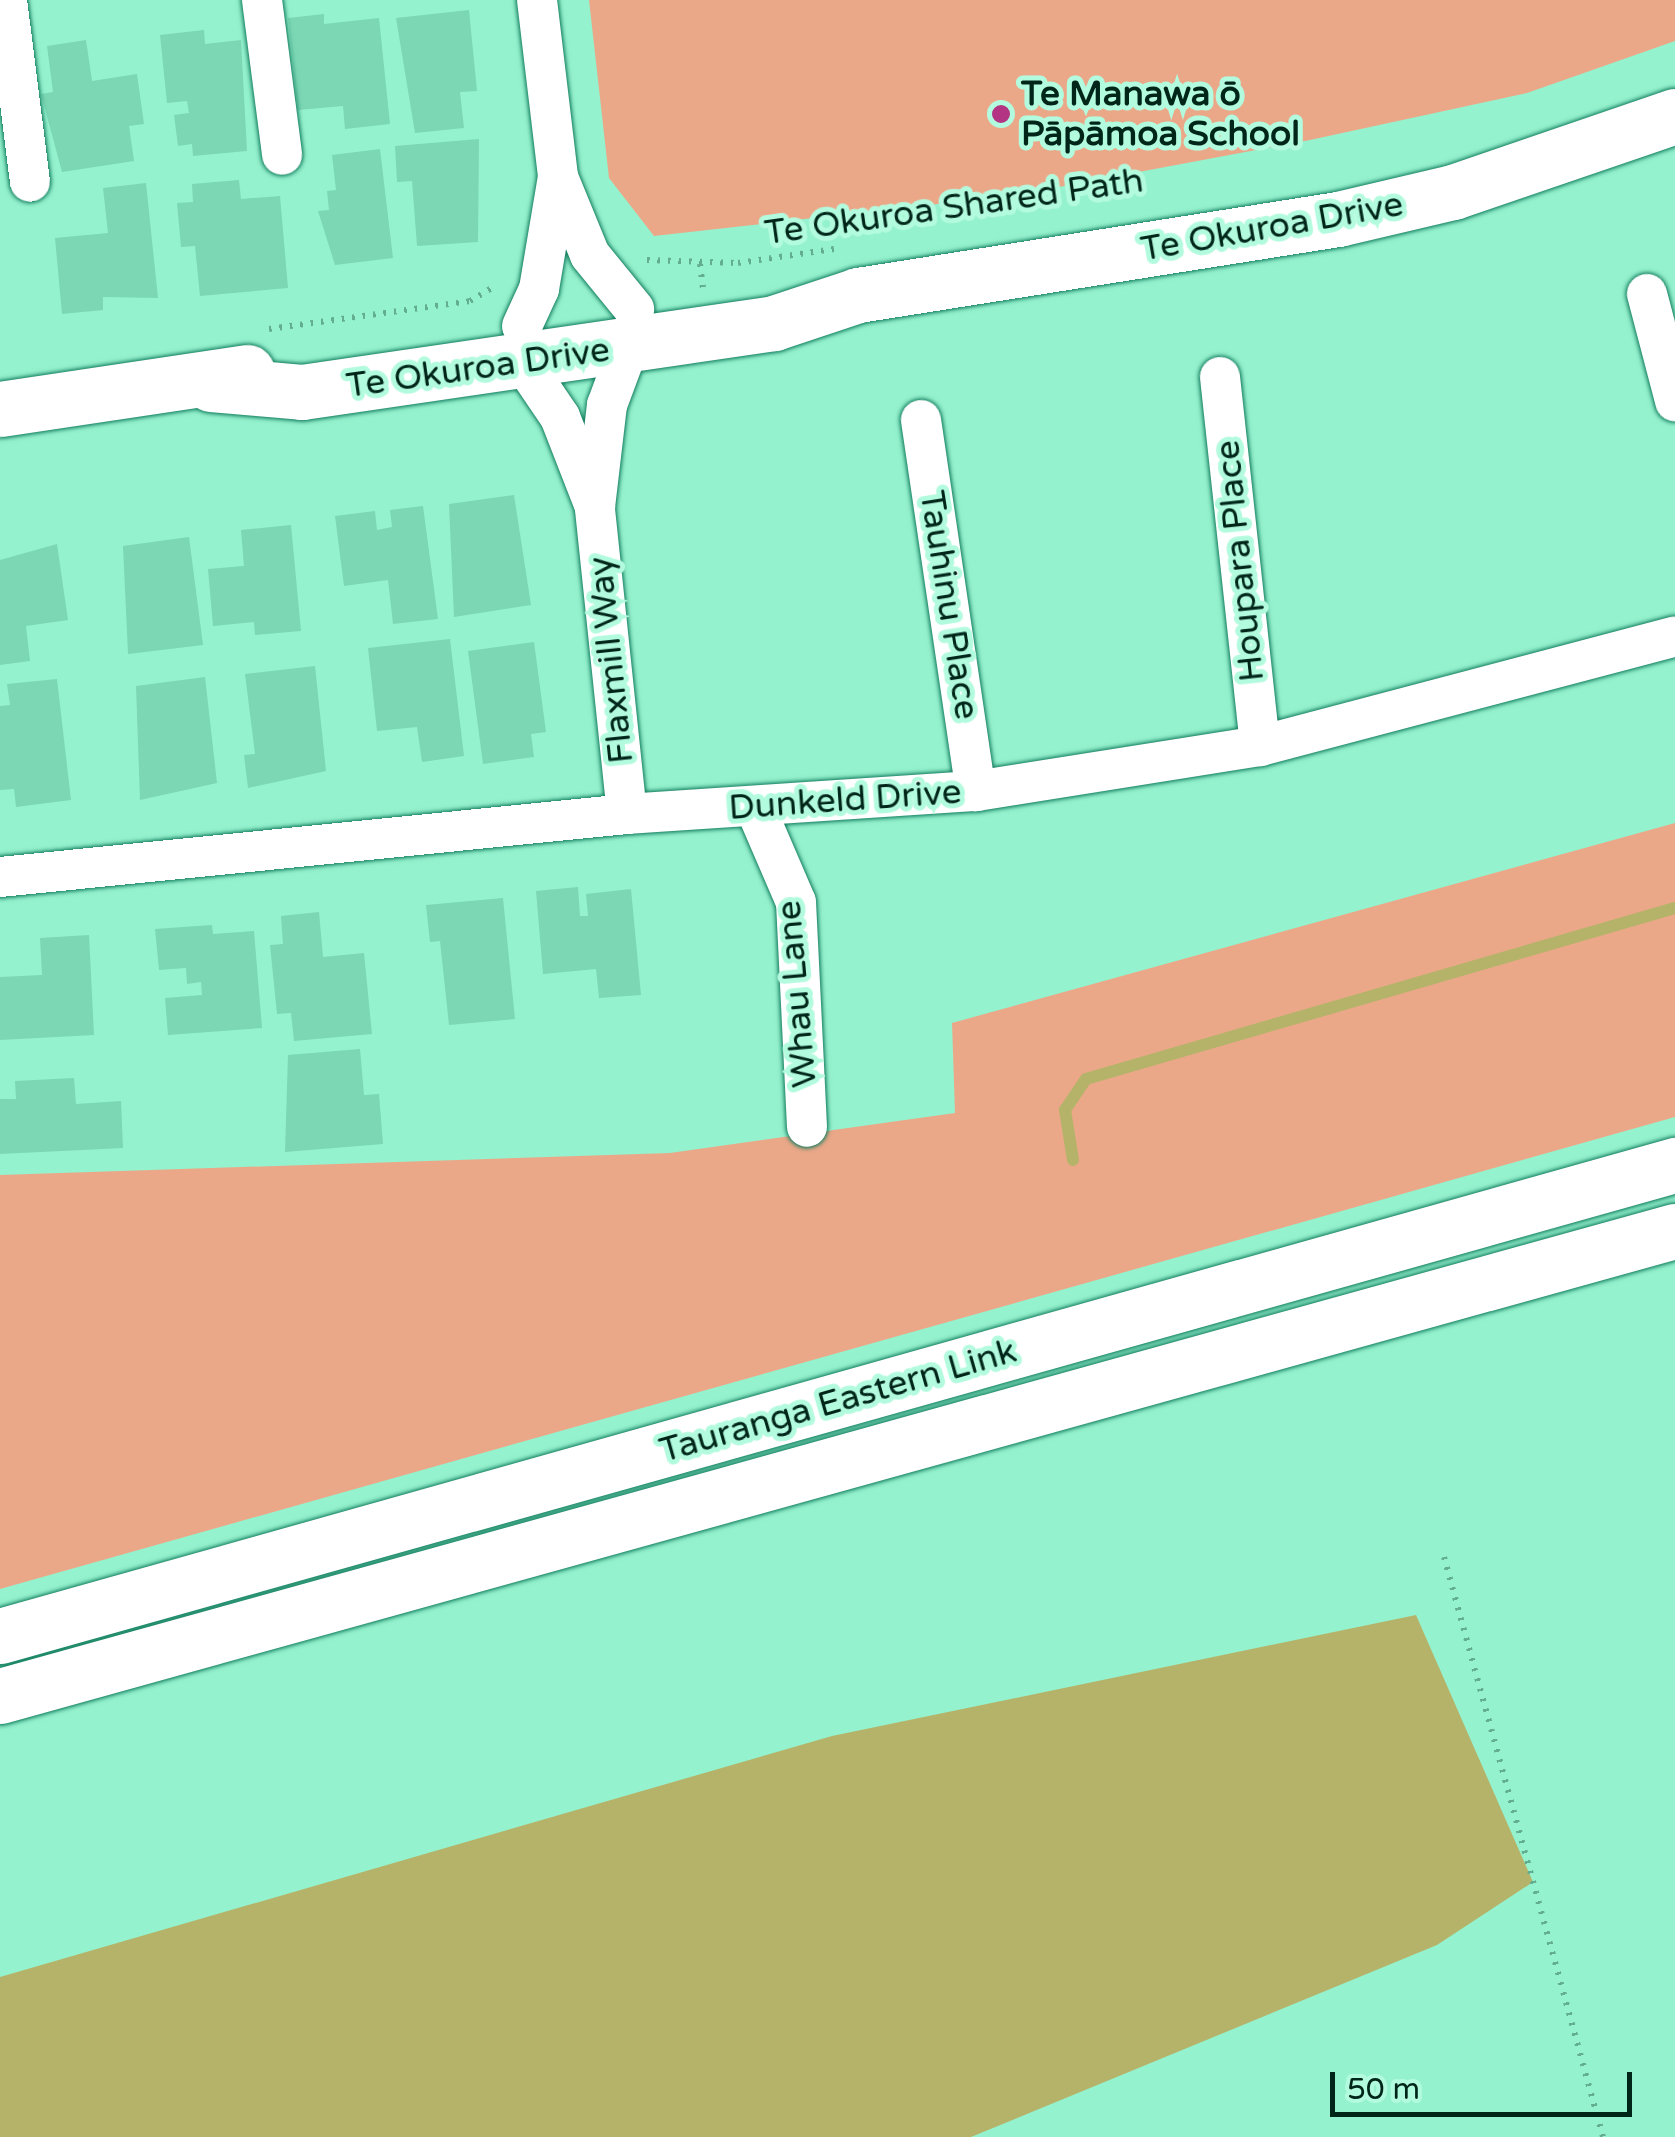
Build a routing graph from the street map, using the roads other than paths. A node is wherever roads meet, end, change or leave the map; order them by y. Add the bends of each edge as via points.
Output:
1 (7, 0) edge
2 (262, 0) edge
3 (537, 0) edge
4 (1675, 116) edge
5 (282, 154) dead end
6 (558, 177) junction
7 (30, 182) dead end
8 (1647, 294) dead end
9 (631, 328) junction
10 (506, 334) junction
11 (1220, 377) dead end
12 (1675, 401) edge
13 (0, 409) edge
14 (921, 420) dead end
15 (596, 507) junction
16 (1675, 636) edge
17 (1260, 746) junction
18 (976, 791) junction
19 (755, 807) junction
20 (627, 814) junction
21 (0, 876) edge
22 (806, 1127) dead end
23 (1675, 1165) edge
24 (1675, 1231) edge
25 (0, 1636) edge
26 (0, 1696) edge

1 - 7 street
2 - 5 street
3 - 6 street
4 - 9 main road, Te Okuroa Drive via 1453,192 1338,219 856,271
6 - 9 street
6 - 10 street via 545,259
8 - 12 street
9 - 10 main road, Te Okuroa Drive
9 - 15 street, Flaxmill Way via 607,405
10 - 13 main road, Te Okuroa Drive via 300,354 211,384
10 - 15 street, Flaxmill Way via 560,417
11 - 17 street, Houpara Place
14 - 18 street, Tauhinu Place
15 - 20 street, Flaxmill Way
16 - 17 street, Dunkeld Drive
17 - 18 street, Dunkeld Drive
18 - 19 street, Dunkeld Drive
19 - 20 street, Dunkeld Drive
19 - 22 street, Whau Lane via 796,902
20 - 21 street, Dunkeld Drive
23 - 25 main road, Tauranga Eastern Link
24 - 26 main road, Tauranga Eastern Link

